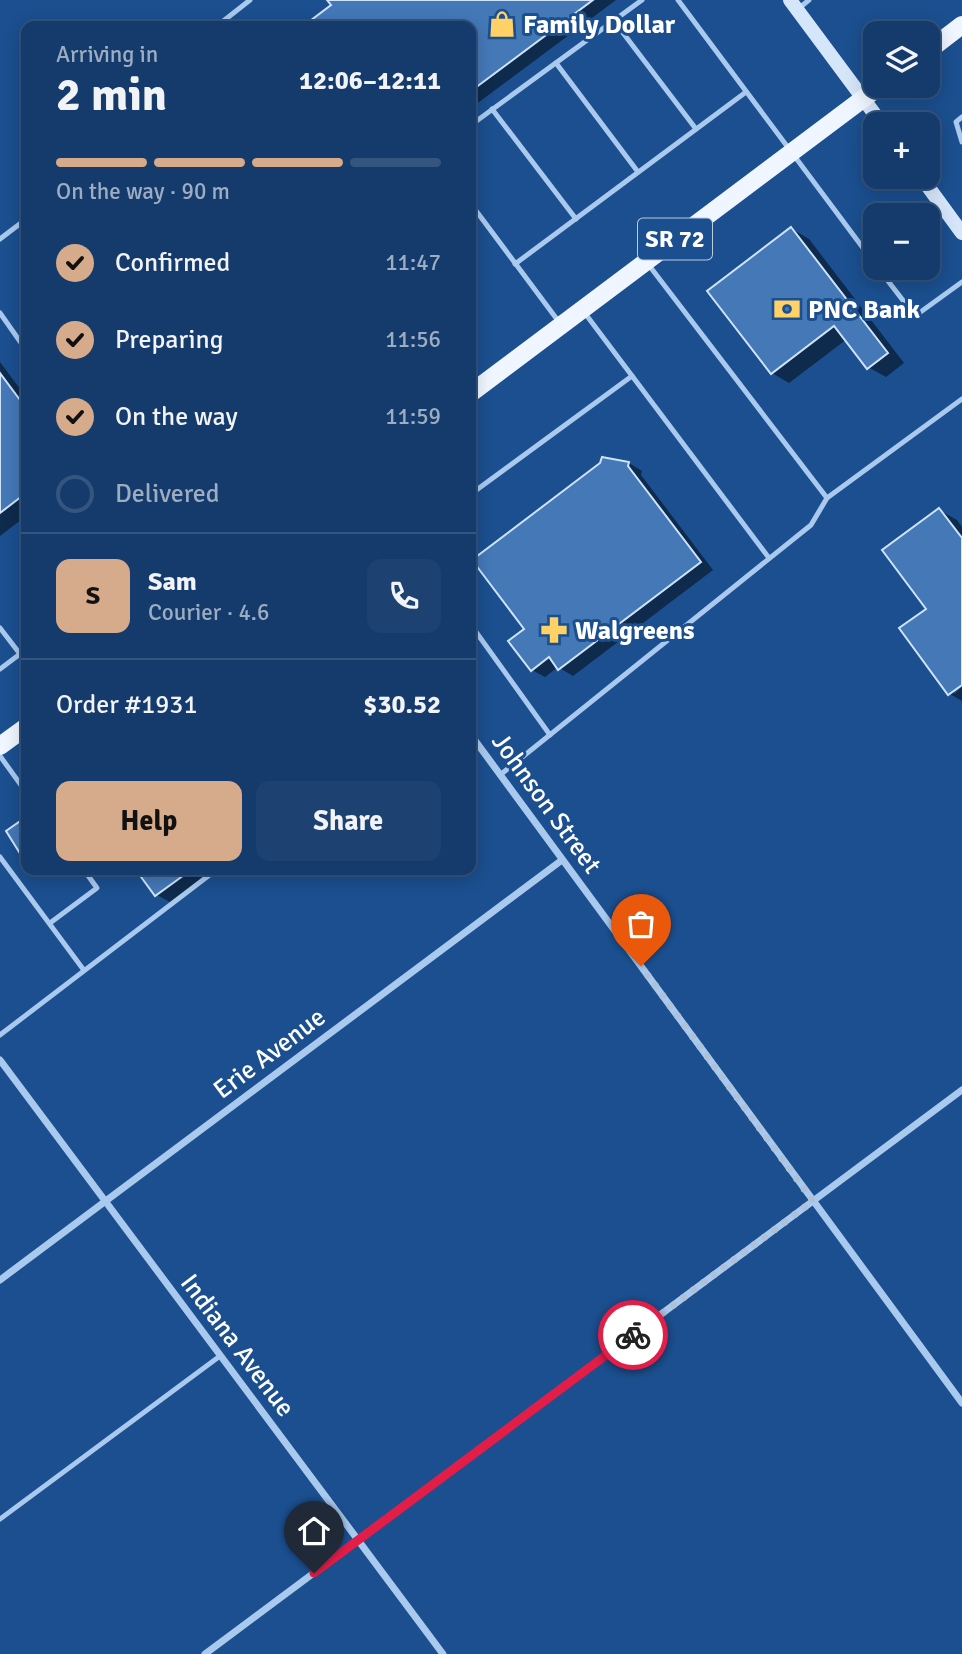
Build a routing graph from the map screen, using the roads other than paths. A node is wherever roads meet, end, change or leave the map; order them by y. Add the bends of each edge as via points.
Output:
1 (250, 0) edge
2 (642, 0) edge
3 (678, 0) edge
4 (809, 0) edge
5 (794, 5) edge
6 (223, 21) edge
7 (614, 21) junction
8 (962, 25) edge
9 (940, 42) edge
10 (556, 63) junction
11 (746, 92) junction
12 (863, 98) junction
13 (492, 109) junction
14 (873, 112) edge
15 (962, 117) edge
16 (476, 121) edge
17 (696, 129) junction
18 (962, 142) edge
19 (791, 152) junction
20 (639, 172) junction
21 (930, 189) edge
22 (476, 211) edge
23 (576, 219) junction
24 (21, 223) edge
25 (962, 232) edge
26 (0, 239) edge
27 (863, 249) edge
28 (646, 261) junction
29 (515, 264) junction
30 (887, 280) edge
31 (962, 282) edge
32 (582, 309) junction
33 (0, 313) edge
34 (561, 325) junction
35 (21, 342) edge
36 (632, 376) junction
37 (476, 389) edge
38 (962, 399) edge
39 (476, 490) edge
40 (827, 498) junction
41 (769, 558) junction
42 (0, 628) edge
43 (476, 632) edge
44 (20, 654) joint
45 (0, 669) edge
46 (21, 731) edge
47 (550, 735) junction
48 (476, 742) edge
49 (0, 746) edge
50 (0, 756) edge
51 (500, 775) junction
52 (21, 785) edge
53 (0, 857) edge
54 (562, 860) junction
55 (88, 875) edge
56 (209, 875) edge
57 (50, 923) junction
58 (83, 969) junction
59 (0, 1035) edge
60 (0, 1060) edge
61 (962, 1090) edge
62 (105, 1201) junction
63 (813, 1201) junction
64 (0, 1280) edge
65 (220, 1356) junction
66 (962, 1403) edge
67 (0, 1519) edge
68 (358, 1540) junction
69 (205, 1654) edge
70 (443, 1654) edge

1 - 6 lane
2 - 7 lane
3 - 11 lane
4 - 5 lane
5 - 12 street
7 - 10 lane
7 - 17 lane
8 - 9 main road
10 - 13 lane
10 - 20 lane
11 - 17 lane
11 - 19 lane
12 - 14 street
12 - 19 main road, SR 72
13 - 16 lane
13 - 23 lane
15 - 18 lane via 956,122
17 - 20 lane
19 - 27 lane
19 - 28 main road, SR 72
20 - 23 lane
21 - 25 street
22 - 29 lane
23 - 29 lane
24 - 26 lane
28 - 32 main road, SR 72
28 - 40 lane
29 - 34 lane
30 - 31 lane via 915,316
32 - 34 main road, SR 72
32 - 36 lane
33 - 35 lane
34 - 37 main road, SR 72
36 - 39 lane
36 - 41 lane
38 - 40 lane
40 - 41 lane via 811,525
41 - 47 lane
42 - 44 lane
43 - 47 lane
44 - 45 lane
46 - 49 main road
47 - 51 lane
48 - 51 street, Johnson Street
50 - 52 lane
51 - 54 street, Johnson Street
53 - 57 lane
54 - 62 street, Erie Avenue
54 - 63 street, Johnson Street
55 - 57 lane via 97,888
56 - 58 lane
57 - 58 lane
58 - 59 lane
60 - 62 street, Indiana Avenue
61 - 63 street
62 - 64 street, Erie Avenue
62 - 65 street, Indiana Avenue
63 - 66 street, Johnson Street
63 - 68 street
65 - 67 lane
65 - 68 street, Indiana Avenue
68 - 69 street
68 - 70 street, Indiana Avenue

